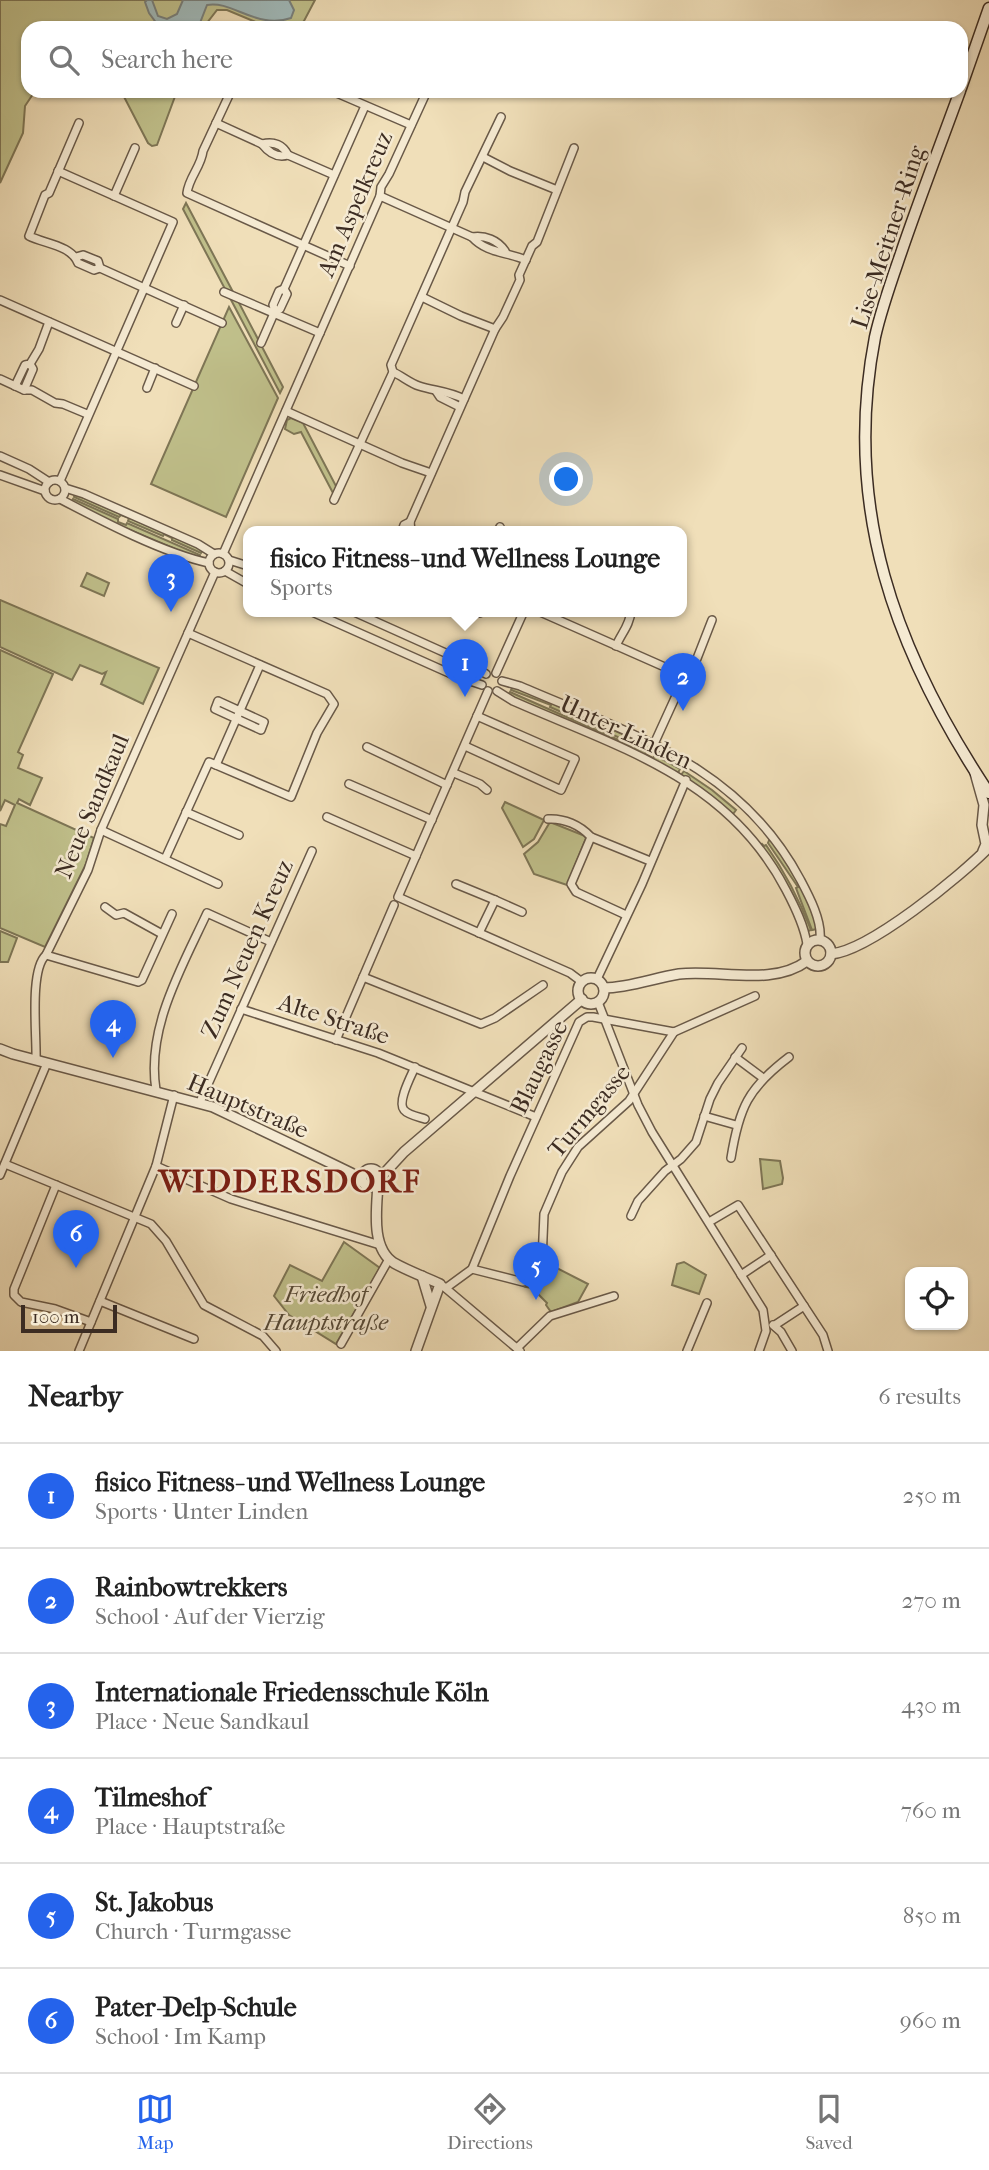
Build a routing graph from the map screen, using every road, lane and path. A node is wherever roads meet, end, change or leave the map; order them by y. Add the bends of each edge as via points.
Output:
1 (989, 8) edge
2 (968, 67) edge
3 (228, 98) edge
4 (347, 98) edge
5 (423, 98) edge
6 (957, 98) edge
7 (365, 106) junction
8 (501, 117) dead end
9 (79, 123) dead end
10 (216, 123) junction
11 (411, 125) junction
12 (135, 148) dead end
13 (574, 148) dead end
14 (484, 157) junction
15 (58, 171) junction
16 (334, 175) junction
17 (557, 190) junction
18 (114, 196) junction
19 (380, 196) junction
20 (452, 227) junction
21 (303, 246) junction
22 (526, 260) junction
23 (349, 266) junction
24 (144, 287) junction
25 (224, 292) dead end
26 (422, 297) junction
27 (0, 300) edge
28 (184, 304) junction
29 (274, 312) junction
30 (49, 322) junction
31 (176, 323) dead end
32 (222, 323) dead end
33 (495, 329) junction
34 (320, 334) junction
35 (261, 343) dead end
36 (116, 351) junction
37 (30, 364) junction
38 (155, 368) junction
39 (393, 372) junction
40 (0, 379) edge
41 (15, 386) junction
42 (194, 386) dead end
43 (146, 388) dead end
44 (24, 390) junction
45 (462, 403) junction
46 (286, 411) junction
47 (87, 414) junction
48 (359, 442) junction
49 (0, 456) edge
50 (431, 473) junction
51 (1, 479) edge
52 (60, 481) junction
53 (49, 482) junction
54 (65, 488) junction
55 (46, 491) junction
56 (60, 499) junction
57 (334, 500) dead end
58 (410, 522) junction
59 (404, 526) edge
60 (410, 526) edge
61 (214, 554) junction
62 (223, 554) junction
63 (229, 560) junction
64 (209, 564) junction
65 (243, 564) edge
66 (225, 571) junction
67 (215, 572) junction
68 (243, 581) edge
69 (323, 617) edge
70 (365, 617) edge
71 (521, 617) edge
72 (554, 617) edge
73 (629, 617) edge
74 (712, 620) dead end
75 (188, 633) junction
76 (615, 646) junction
77 (260, 665) junction
78 (496, 673) junction
79 (486, 674) junction
80 (685, 676) junction
81 (502, 681) junction
82 (485, 688) junction
83 (497, 691) junction
84 (477, 716) junction
85 (654, 744) junction
86 (465, 746) junction
87 (367, 747) dead end
88 (216, 765) junction
89 (975, 771) junction
90 (454, 772) junction
91 (686, 780) junction
92 (349, 784) dead end
93 (447, 785) junction
94 (487, 790) dead end
95 (989, 793) edge
96 (738, 799) junction
97 (186, 812) junction
98 (327, 817) dead end
99 (732, 817) junction
100 (548, 819) dead end
101 (432, 820) junction
102 (101, 830) junction
103 (239, 835) dead end
104 (591, 836) junction
105 (989, 847) edge
106 (312, 851) dead end
107 (989, 854) edge
108 (416, 856) junction
109 (165, 859) junction
110 (976, 860) junction
111 (650, 861) junction
112 (218, 884) dead end
113 (456, 884) dead end
114 (495, 901) junction
115 (394, 905) dead end
116 (105, 907) dead end
117 (522, 912) dead end
118 (172, 914) dead end
119 (626, 915) junction
120 (480, 933) junction
121 (162, 934) junction
122 (820, 939) junction
123 (271, 942) junction
124 (807, 944) junction
125 (46, 954) junction
126 (831, 954) junction
127 (807, 961) junction
128 (363, 977) junction
129 (597, 979) junction
130 (582, 982) junction
131 (543, 985) dead end
132 (604, 988) junction
133 (755, 996) dead end
134 (582, 999) junction
135 (598, 1002) junction
136 (241, 1009) junction
137 (605, 1018) junction
138 (674, 1032) junction
139 (336, 1040) junction
140 (742, 1048) dead end
141 (0, 1049) edge
142 (735, 1057) junction
143 (789, 1057) dead end
144 (36, 1060) junction
145 (47, 1063) junction
146 (415, 1067) junction
147 (763, 1078) junction
148 (156, 1090) junction
149 (472, 1092) junction
150 (634, 1093) junction
151 (174, 1095) junction
152 (200, 1102) junction
153 (704, 1116) junction
154 (536, 1117) junction
155 (425, 1119) dead end
156 (736, 1125) junction
157 (404, 1152) junction
158 (318, 1157) junction
159 (731, 1158) dead end
160 (5, 1164) junction
161 (673, 1165) junction
162 (156, 1166) junction
163 (370, 1169) junction
164 (0, 1175) edge
165 (379, 1180) junction
166 (364, 1184) junction
167 (56, 1185) junction
168 (376, 1213) junction
169 (631, 1216) dead end
170 (134, 1217) junction
171 (709, 1222) junction
172 (380, 1245) junction
173 (771, 1255) junction
174 (389, 1259) junction
175 (472, 1269) junction
176 (741, 1275) junction
177 (422, 1276) junction
178 (443, 1286) junction
179 (614, 1296) dead end
180 (100, 1301) junction
181 (707, 1303) dead end
182 (431, 1306) junction
183 (804, 1306) junction
184 (91, 1322) junction
185 (766, 1323) junction
186 (775, 1325) junction
187 (194, 1339) dead end
188 (341, 1344) dead end
189 (519, 1350) edge
190 (79, 1351) edge
191 (275, 1351) edge
192 (416, 1351) edge
193 (687, 1351) edge
194 (760, 1351) edge
195 (792, 1351) edge
196 (828, 1351) edge

1 - 2 main road, Lise-Meitner-Ring
3 - 10 street
4 - 7 street
5 - 11 street, Am Aspelkreuz
6 - 89 main road, Lise-Meitner-Ring via 876,334 867,387 865,472 879,561 896,612 924,680
7 - 11 street
7 - 16 street, Am Aspelkreuz
8 - 14 street
9 - 15 street
10 - 16 street via 281,157 289,155
10 - 21 street via 187,193
11 - 19 street, Am Aspelkreuz
12 - 18 street
13 - 17 street
14 - 17 street
14 - 20 street
15 - 18 street
15 - 24 street via 29,236 51,243 76,257 78,263
16 - 21 street, Am Aspelkreuz
17 - 22 street
18 - 24 street via 173,222
19 - 20 street
19 - 23 street, Am Aspelkreuz
20 - 22 street via 498,253 505,251
20 - 26 street
21 - 23 street
21 - 29 street, Am Aspelkreuz via 284,289 287,294
22 - 33 street
23 - 34 street, Am Aspelkreuz
24 - 28 street
24 - 36 street
25 - 29 street
26 - 33 street
26 - 39 street via 391,365
27 - 30 street
28 - 31 street
28 - 32 street
29 - 34 street
29 - 35 street, Am Aspelkreuz
30 - 36 street
30 - 37 street
33 - 45 street
34 - 46 street, Am Aspelkreuz
36 - 38 street
36 - 47 street
37 - 41 street via 25,365
37 - 44 street via 33,369
38 - 42 street
38 - 43 street
39 - 45 street via 440,397
39 - 48 street
40 - 41 street
41 - 44 street
44 - 47 street
45 - 50 street
46 - 48 street
46 - 62 street, Am Aspelkreuz
47 - 52 street
48 - 50 street
48 - 57 street
49 - 53 street
50 - 58 street
51 - 55 street
52 - 53 street
52 - 54 street
53 - 55 street
54 - 56 street
54 - 61 street
55 - 56 street via 51,499
56 - 64 street
58 - 59 street
58 - 60 street
61 - 62 street
61 - 64 street
62 - 63 street
63 - 65 street
63 - 66 street
64 - 67 street
66 - 67 street
66 - 68 street
67 - 75 street, Neue Sandkaul
69 - 82 street
70 - 79 street
71 - 78 street
72 - 76 street
73 - 76 street
74 - 80 street
75 - 77 street
75 - 102 street, Neue Sandkaul
76 - 80 street
77 - 88 street
77 - 88 street via 327,694 334,704 291,797
78 - 79 street
78 - 81 street
79 - 82 street
80 - 85 street
81 - 83 street
81 - 85 street, Unter Linden
82 - 83 street
82 - 84 street
83 - 91 street, Unter Linden
84 - 86 street
84 - 86 street via 575,760 561,790
85 - 96 street, Unter Linden
86 - 90 street
87 - 93 street
88 - 97 street via 209,762
89 - 95 main road, Lise-Meitner-Ring
89 - 110 street via 984,805 986,844
90 - 93 street
90 - 94 street
91 - 99 street, Unter Linden
91 - 111 street
92 - 101 street
93 - 101 street
96 - 99 street
96 - 122 street, Unter Linden via 768,830 799,877 820,926
97 - 103 street
97 - 109 street
98 - 108 street
99 - 124 street, Unter Linden via 781,881
100 - 104 street via 564,821
101 - 108 street
102 - 109 street
102 - 125 street, Neue Sandkaul via 88,870
104 - 111 street
104 - 119 street via 571,888
105 - 110 street
106 - 123 street, Zum Neuen Kreuz
107 - 110 street
108 - 120 street via 398,897
109 - 112 street
110 - 126 street via 862,944
111 - 119 street
113 - 114 street
114 - 117 street
114 - 120 street
115 - 128 street
116 - 121 street
118 - 121 street
119 - 129 street
120 - 130 street
121 - 125 street via 138,982
122 - 124 street
122 - 126 street
123 - 136 street, Zum Neuen Kreuz
123 - 148 street via 207,913 167,1003 154,1060
124 - 127 street
125 - 144 street, Neue Sandkaul via 38,967
126 - 127 street via 822,965
127 - 132 street via 778,973 680,974
128 - 131 street via 481,1024
128 - 139 street
129 - 130 street
129 - 132 street
130 - 134 street via 578,990
132 - 135 street
133 - 138 street
134 - 135 street
134 - 149 street
135 - 137 street
136 - 139 street, Alte Straße
136 - 152 street, Zum Neuen Kreuz
137 - 138 street, Blaugasse
137 - 150 street
137 - 154 street, Blaugasse via 587,1017 576,1026
138 - 150 street, Turmgasse
139 - 146 street, Alte Straße
140 - 142 street
141 - 144 street, Hauptstraße
142 - 147 street
142 - 153 street
143 - 147 street
144 - 145 street, Hauptstraße
145 - 148 street, Hauptstraße
145 - 160 street
146 - 149 street, Alte Straße
146 - 155 street, Alte Straße via 402,1108
147 - 156 street
148 - 151 street, Hauptstraße
149 - 154 street, Alte Straße
149 - 157 street
150 - 161 street
150 - 175 street, Turmgasse via 578,1147 562,1171 544,1214 542,1261 531,1280
151 - 152 street, Hauptstraße
151 - 162 street
152 - 158 street, Hauptstraße
153 - 156 street
153 - 161 street via 696,1142
154 - 175 street, Blaugasse
156 - 159 street
157 - 163 street
157 - 165 street
158 - 163 street, Hauptstraße
158 - 166 street, Hauptstraße
160 - 164 street
160 - 167 street
161 - 169 street via 638,1201
161 - 171 street
162 - 170 street
162 - 172 street via 231,1199
163 - 165 street
163 - 166 street via 361,1177
165 - 166 street via 373,1187
165 - 168 street
166 - 168 street
167 - 170 street
167 - 184 street via 14,1295 21,1302
168 - 172 street
170 - 180 street
170 - 191 street via 160,1233 204,1305 263,1336
171 - 173 street via 738,1205
171 - 176 street
172 - 174 street
173 - 176 street
173 - 183 street
174 - 177 street
174 - 188 street
175 - 178 street
176 - 185 street
177 - 178 street
177 - 182 street
178 - 182 street
178 - 189 street
179 - 189 street via 550,1316
180 - 184 street
180 - 187 street
181 - 193 street
182 - 192 street
183 - 186 street
183 - 196 street
184 - 190 street
185 - 186 street
185 - 194 street
186 - 195 street

